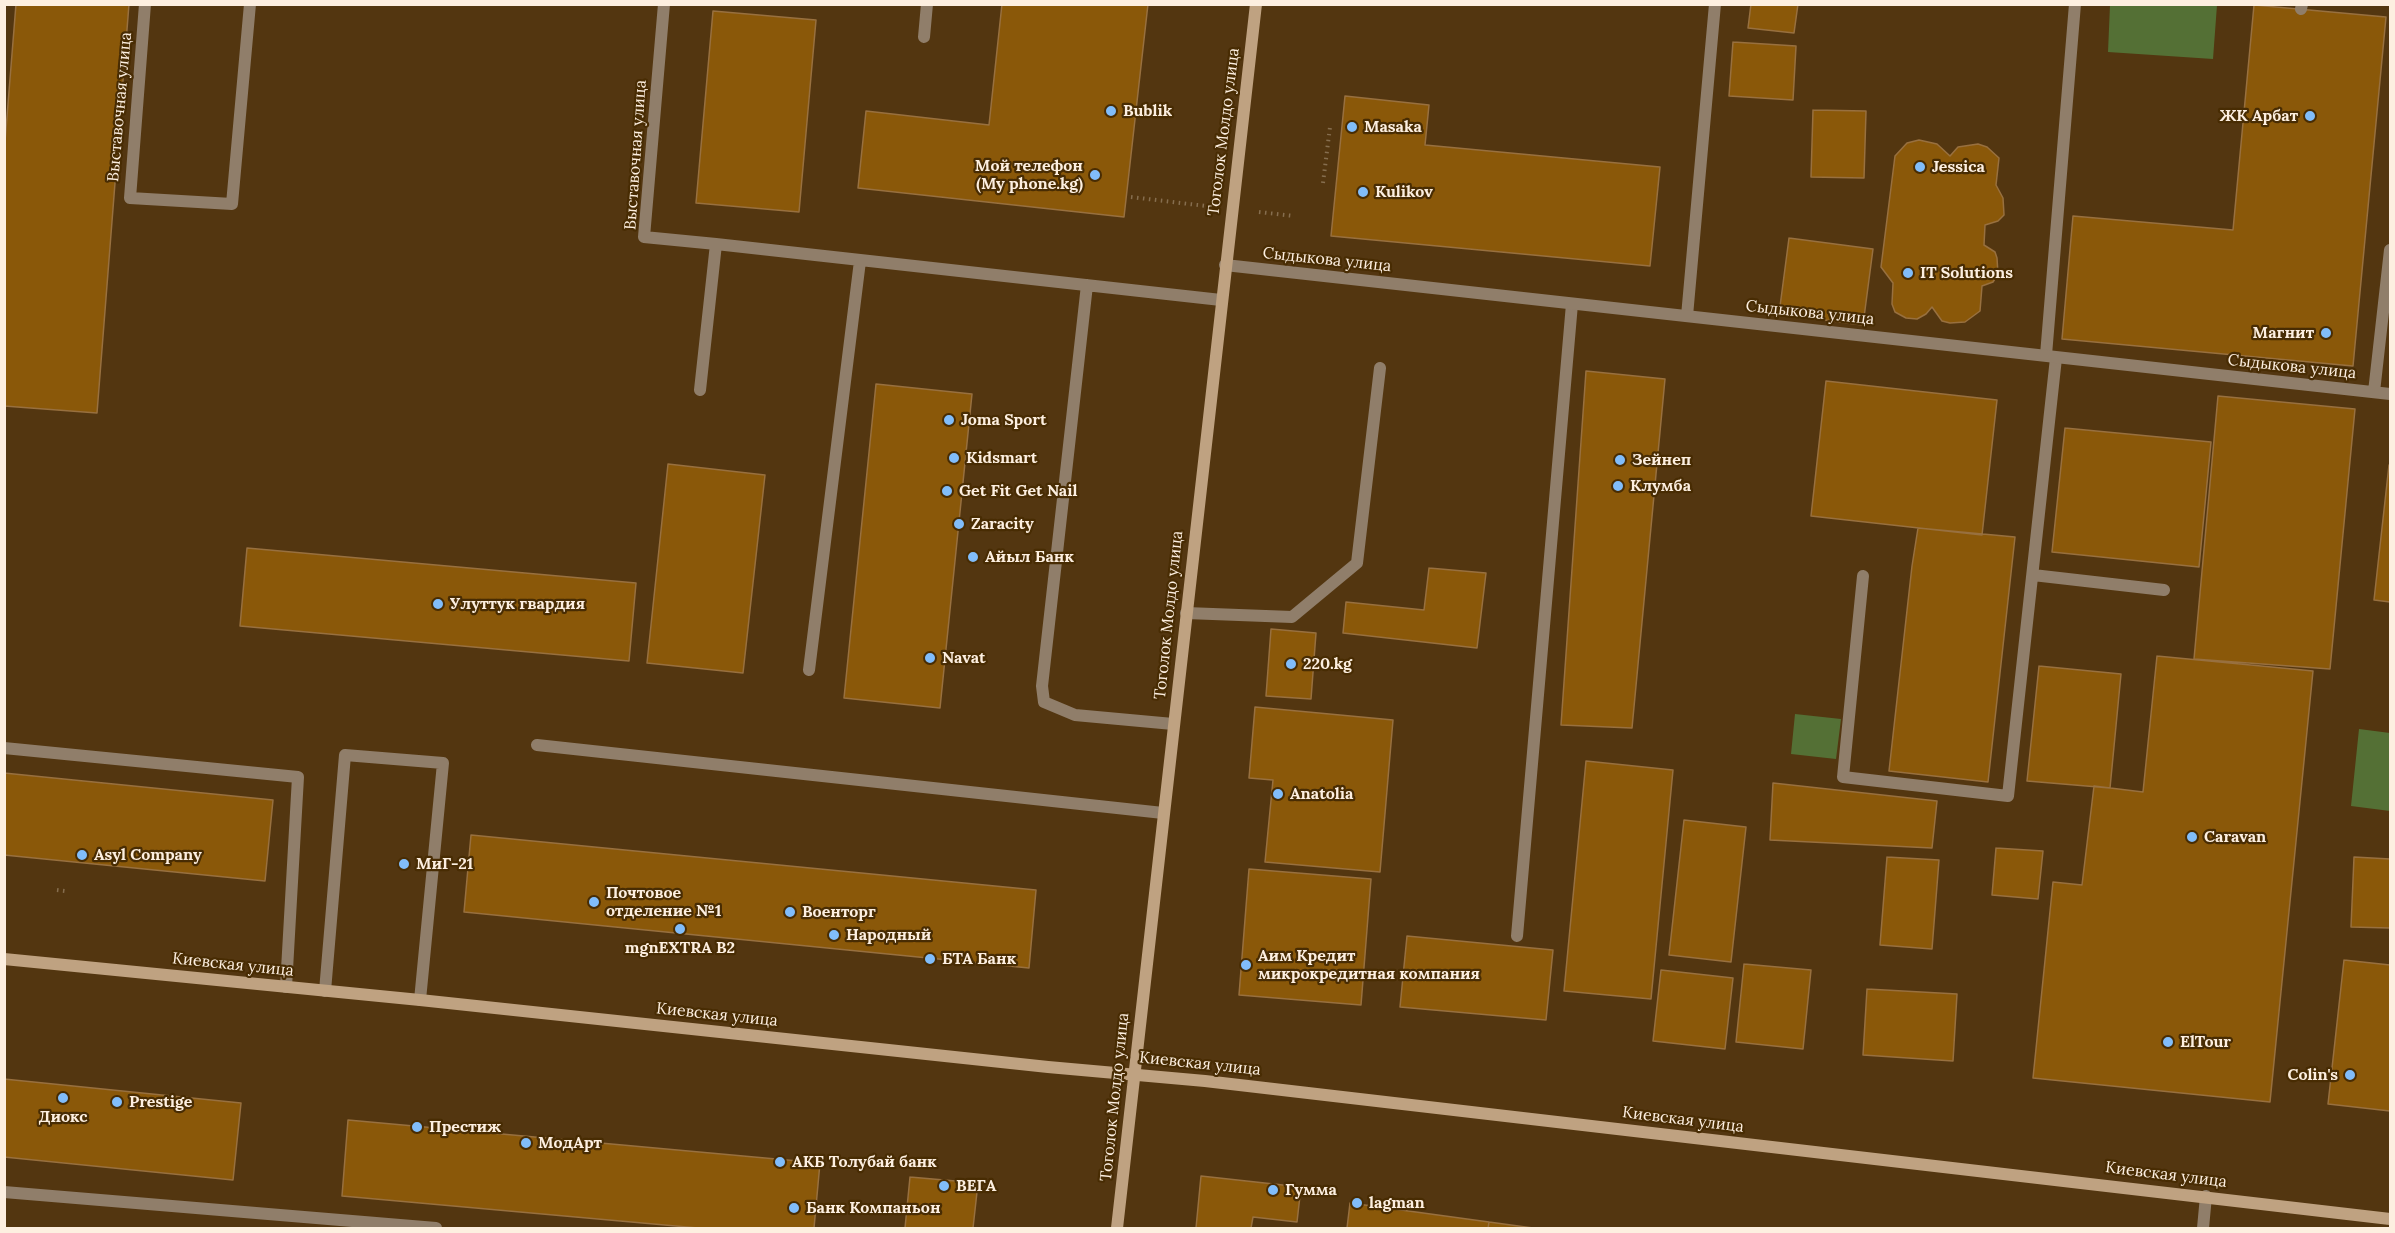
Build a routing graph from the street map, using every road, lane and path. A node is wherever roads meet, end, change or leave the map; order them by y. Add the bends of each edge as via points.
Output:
1 (145, 4) edge
2 (250, 4) edge
3 (664, 4) edge
4 (927, 4) edge
5 (1256, 4) edge
6 (1715, 4) edge
7 (2074, 4) edge
8 (924, 37) dead end
9 (1330, 127) dead end
10 (1323, 183) dead end
11 (716, 244) junction
12 (2391, 250) edge
13 (860, 261) junction
14 (1225, 265) junction
15 (1087, 285) junction
16 (1221, 300) junction
17 (1572, 304) junction
18 (1687, 316) junction
19 (2051, 356) junction
20 (1380, 368) dead end
21 (700, 390) dead end
22 (2374, 392) junction
23 (2391, 394) edge
24 (2033, 575) junction
25 (1863, 576) dead end
26 (2164, 590) dead end
27 (1186, 613) junction
28 (809, 670) dead end
29 (1173, 724) junction
30 (537, 745) dead end
31 (4, 748) edge
32 (1163, 813) junction
33 (57, 890) dead end
34 (65, 891) dead end
35 (1517, 936) dead end
36 (4, 959) edge
37 (286, 987) junction
38 (325, 991) junction
39 (420, 1000) junction
40 (1133, 1073) junction
41 (4, 1192) edge
42 (2206, 1196) junction
43 (290, 1216) junction
44 (2391, 1219) edge
45 (281, 1228) edge
46 (436, 1228) edge
47 (1117, 1228) edge
48 (2202, 1228) edge

1 - 2 street, Выставочная улица via 130,198 232,204
3 - 11 street, Выставочная улица via 644,237
4 - 8 street
5 - 14 main road, Тоголок Молдо улица
6 - 18 street
7 - 19 street
9 - 10 path
11 - 13 street
11 - 21 street
12 - 22 street
13 - 15 street
13 - 28 street
14 - 16 main road, Тоголок Молдо улица
14 - 17 street, Сыдыкова улица
15 - 16 street
15 - 29 street via 1042,686 1044,702 1075,715
16 - 27 main road, Тоголок Молдо улица
17 - 18 street, Сыдыкова улица
17 - 35 street
18 - 19 street, Сыдыкова улица
19 - 22 street, Сыдыкова улица
19 - 24 street
20 - 27 street via 1358,563 1292,617
22 - 23 street, Сыдыкова улица
24 - 25 street via 2007,796 1843,777
24 - 26 street
27 - 29 main road, Тоголок Молдо улица
29 - 32 main road, Тоголок Молдо улица
30 - 32 street
31 - 37 street via 298,777
32 - 40 main road, Тоголок Молдо улица
33 - 34 path
36 - 37 main road, Киевская улица
37 - 38 main road, Киевская улица
38 - 39 main road, Киевская улица
38 - 39 street via 345,755 443,763
39 - 40 main road, Киевская улица
40 - 42 main road, Киевская улица
40 - 47 main road, Тоголок Молдо улица
41 - 43 street
42 - 44 main road, Киевская улица
42 - 48 street
43 - 45 street
43 - 46 street

